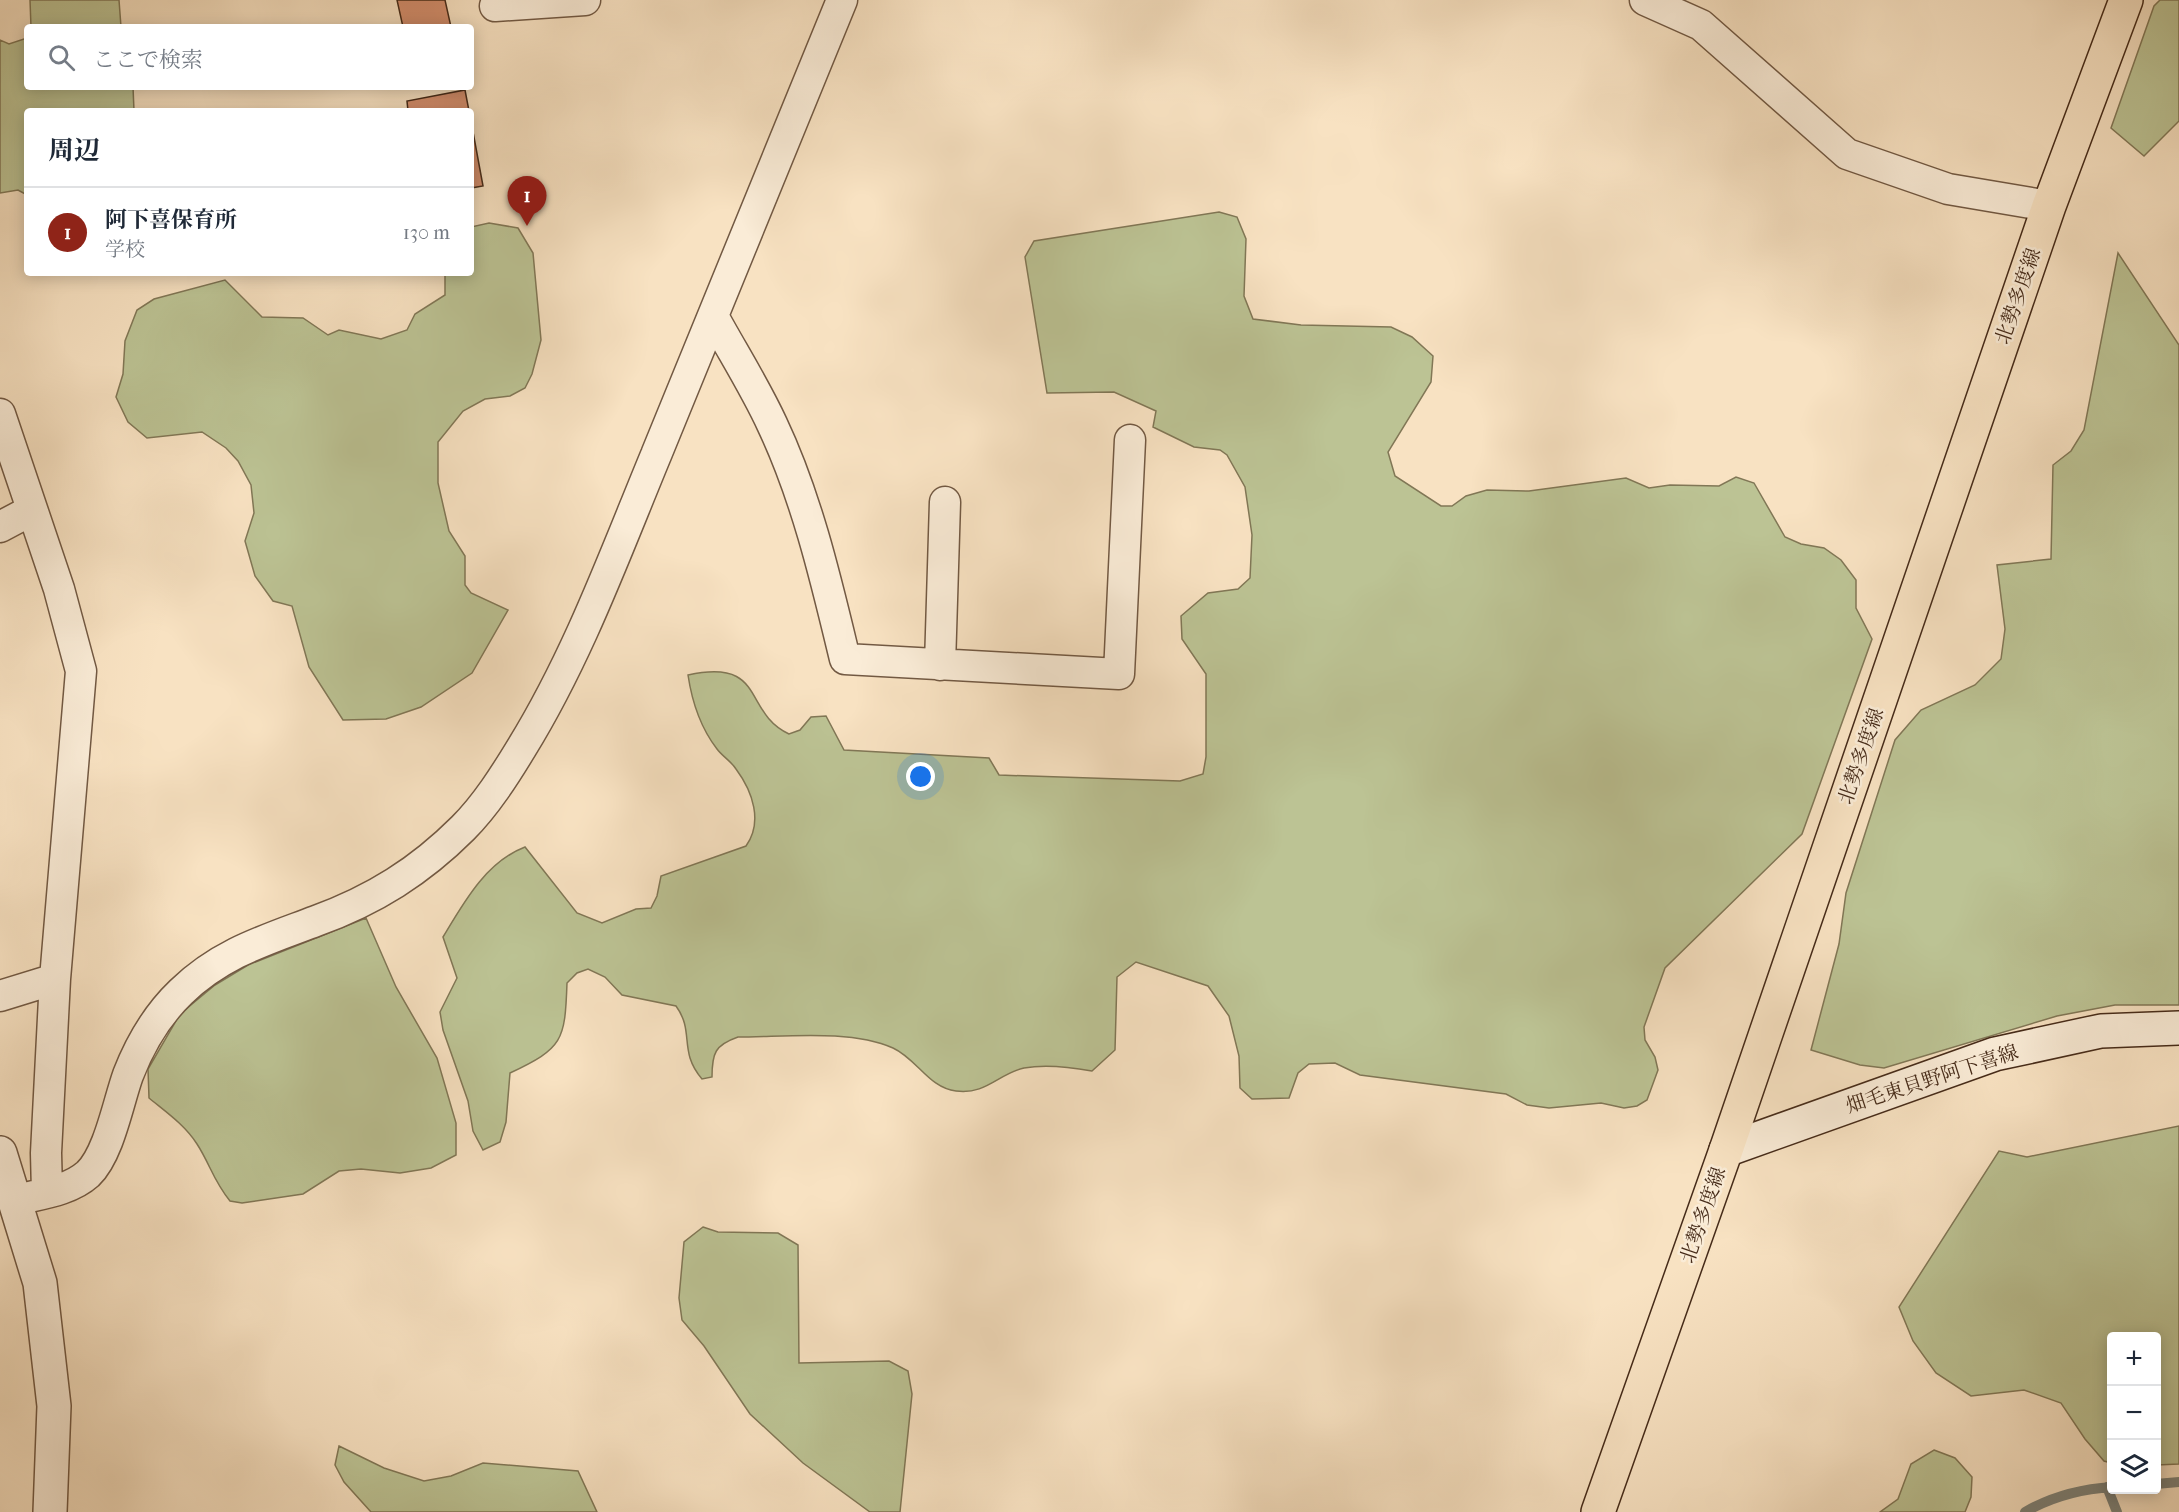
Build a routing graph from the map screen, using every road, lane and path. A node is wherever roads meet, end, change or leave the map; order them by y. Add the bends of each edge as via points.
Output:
1 (585, 0) edge
2 (842, 0) edge
3 (1645, 0) edge
4 (2126, 0) edge
5 (495, 6) dead end
6 (2049, 206) junction
7 (712, 316) junction
8 (0, 414) edge
9 (1130, 440) dead end
10 (945, 502) dead end
11 (32, 510) junction
12 (0, 527) edge
13 (940, 665) junction
14 (55, 979) junction
15 (0, 996) edge
16 (2179, 1028) edge
17 (1726, 1150) junction
18 (0, 1153) edge
19 (32, 1196) junction
20 (50, 1512) edge
21 (1598, 1512) edge

1 - 5 street
2 - 7 street
3 - 6 street via 1701,25 1847,154 1948,189
4 - 6 main road, 北勢多度線
6 - 17 main road, 北勢多度線
7 - 13 street via 772,422 790,465 845,659
7 - 19 street via 594,606 545,710 467,825 420,869 349,907 245,947 183,989 163,1010 144,1040 100,1156 90,1172 72,1185
8 - 11 street
9 - 13 street via 1119,674
10 - 13 street
11 - 12 street
11 - 14 street via 62,598 81,671
14 - 15 street
14 - 19 street via 46,1153
16 - 17 main road, 畑毛東貝野阿下喜線 via 2101,1031 1995,1054
17 - 21 main road, 北勢多度線
18 - 19 main road
19 - 20 main road via 54,1406

